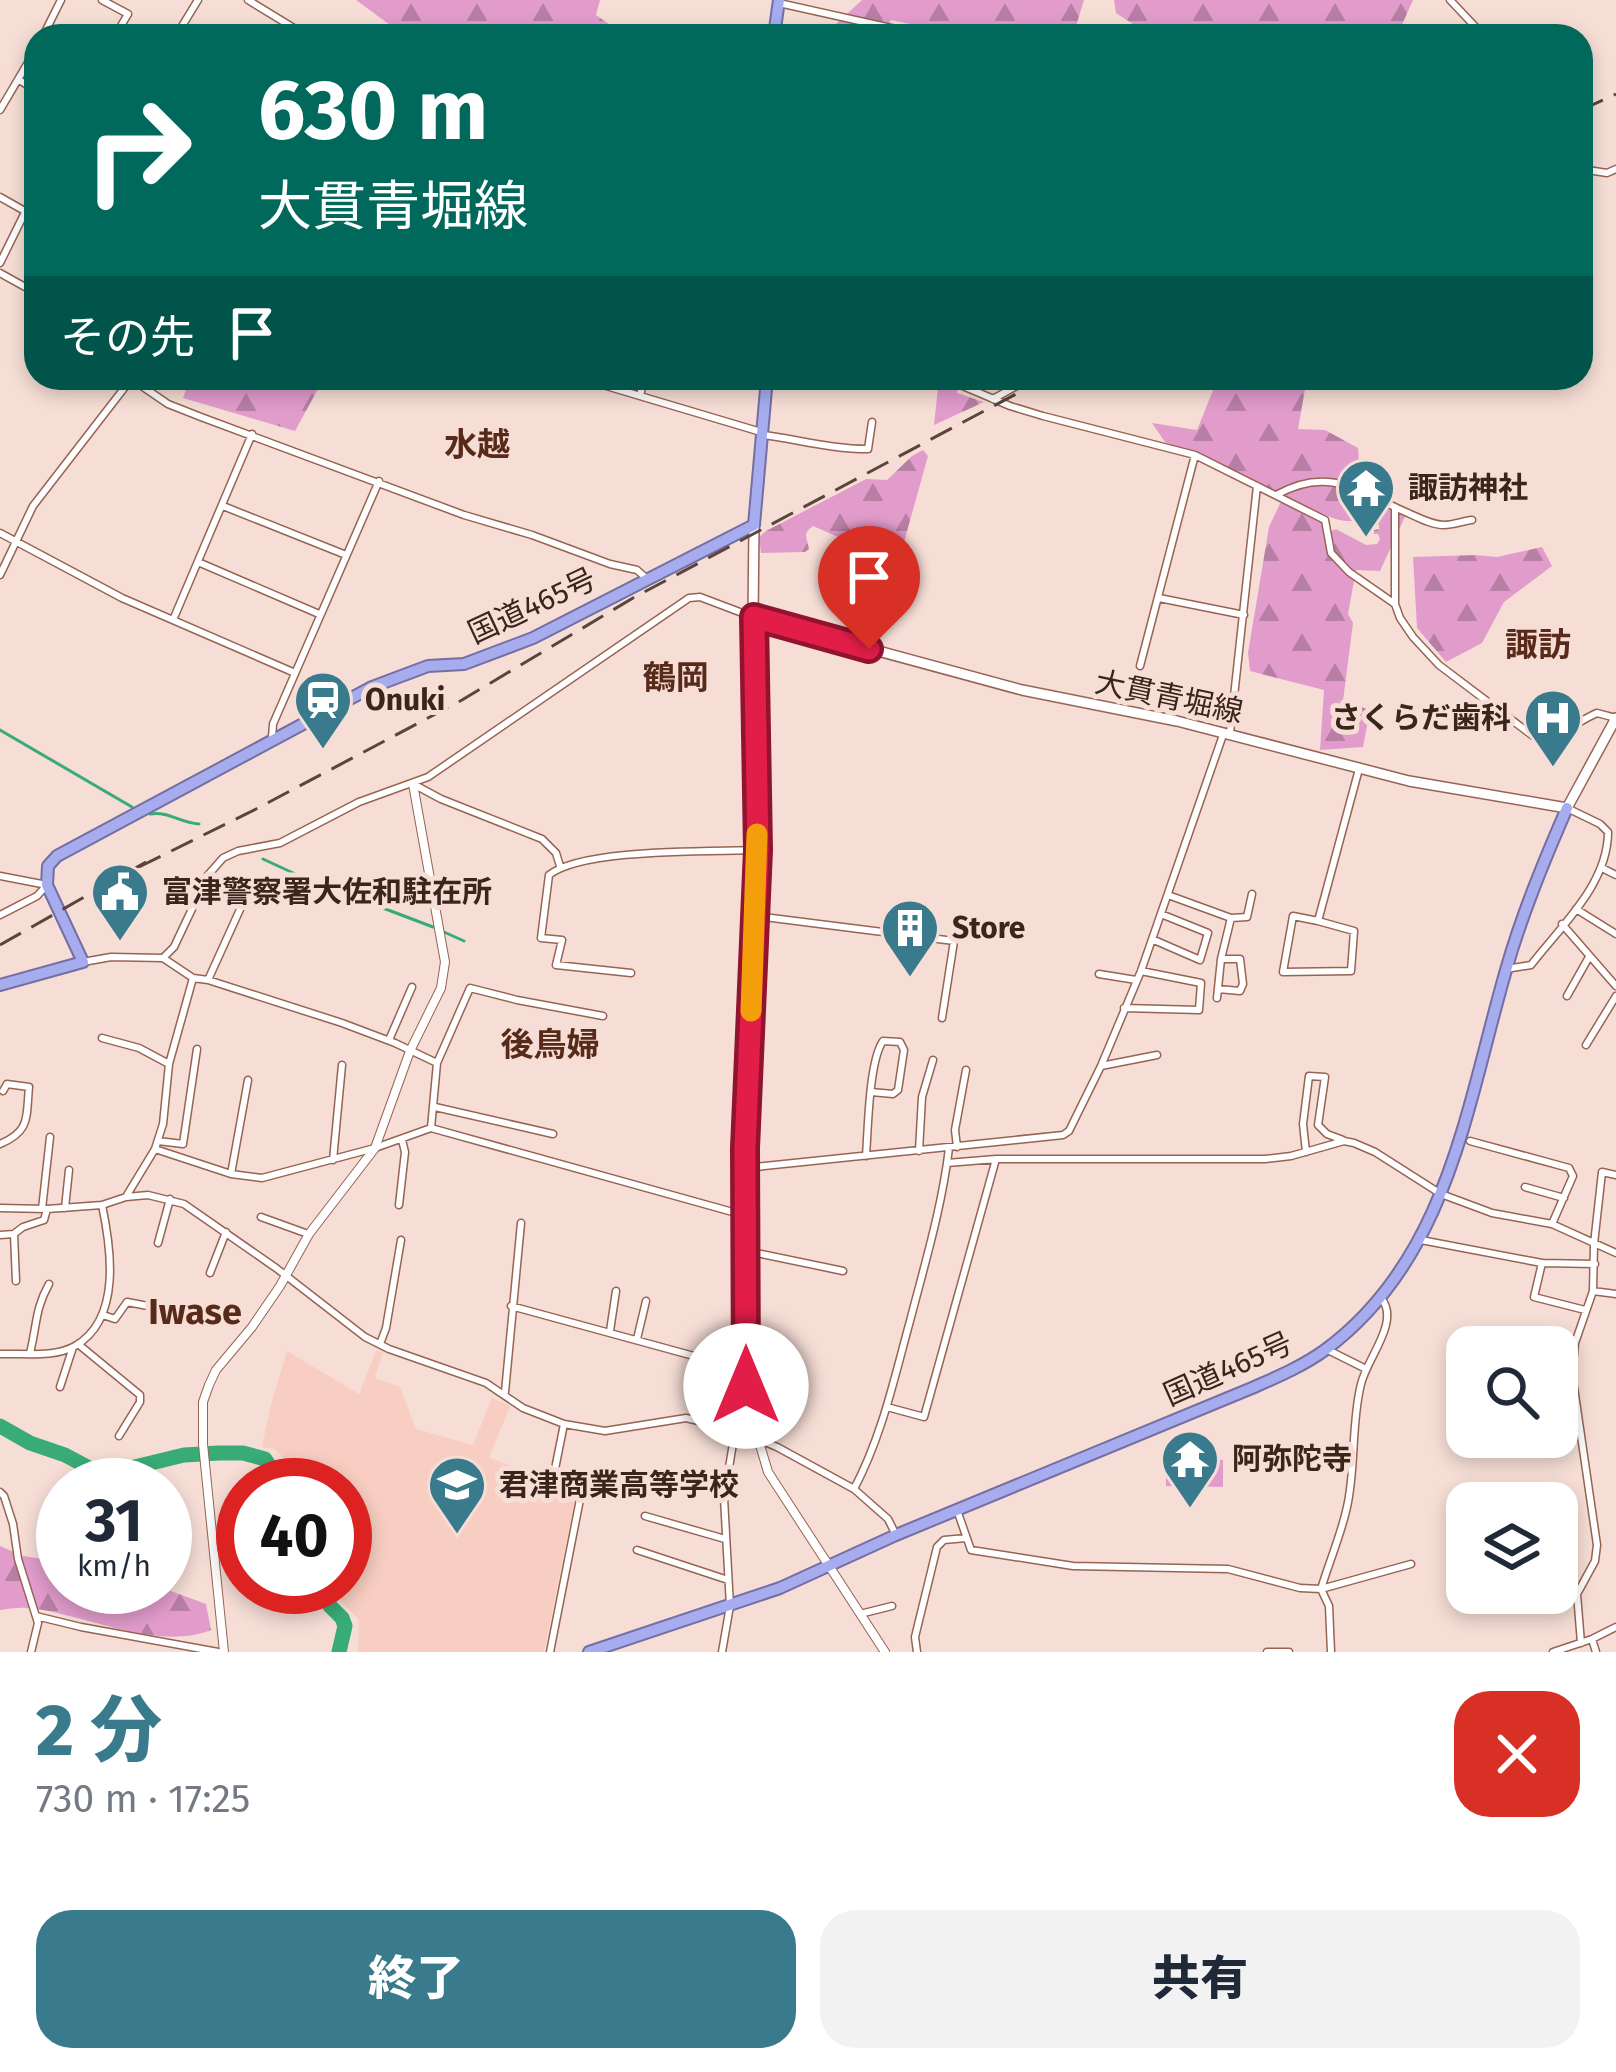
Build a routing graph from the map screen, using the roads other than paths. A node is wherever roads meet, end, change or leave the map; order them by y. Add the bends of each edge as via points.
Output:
1 (102, 0) edge
2 (248, 0) edge
3 (1450, 0) edge
4 (779, 2) edge
5 (123, 24) edge
6 (287, 24) edge
7 (867, 24) edge
8 (1473, 24) edge
9 (24, 71) edge
10 (19, 80) junction
11 (24, 83) edge
12 (0, 110) edge
13 (24, 213) edge
14 (0, 262) edge
15 (122, 390) edge
16 (148, 390) edge
17 (620, 390) edge
18 (641, 390) edge
19 (766, 390) edge
20 (972, 390) edge
21 (1009, 390) edge
22 (640, 396) junction
23 (993, 399) junction
24 (872, 422) dead end
25 (761, 433) junction
26 (252, 434) junction
27 (1195, 454) junction
28 (379, 482) junction
29 (1257, 486) junction
30 (1276, 495) junction
31 (223, 506) junction
32 (1395, 507) junction
33 (1472, 520) dead end
34 (754, 525) junction
35 (0, 533) edge
36 (15, 543) junction
37 (346, 555) junction
38 (198, 562) junction
39 (0, 575) edge
40 (646, 578) junction
41 (1158, 598) junction
42 (1394, 604) junction
43 (319, 614) junction
44 (1244, 615) junction
45 (754, 617) junction
46 (173, 620) junction
47 (1140, 666) dead end
48 (295, 674) junction
49 (1616, 718) edge
50 (1227, 733) junction
51 (271, 741) junction
52 (1359, 769) junction
53 (413, 784) junction
54 (1568, 808) junction
55 (758, 850) junction
56 (560, 866) junction
57 (1602, 868) junction
58 (208, 875) junction
59 (1616, 875) edge
60 (0, 876) edge
61 (47, 885) junction
62 (1252, 894) dead end
63 (1168, 896) junction
64 (1576, 909) junction
65 (1161, 914) junction
66 (0, 915) edge
67 (756, 916) junction
68 (1231, 918) junction
69 (1318, 921) junction
70 (1562, 924) junction
71 (1616, 934) edge
72 (1152, 940) junction
73 (1589, 957) junction
74 (163, 958) junction
75 (1221, 959) junction
76 (83, 962) junction
77 (1506, 969) junction
78 (1141, 971) junction
79 (631, 973) dead end
80 (1099, 974) dead end
81 (193, 978) junction
82 (208, 980) junction
83 (1136, 980) junction
84 (0, 986) edge
85 (1616, 986) edge
86 (412, 987) dead end
87 (1567, 996) dead end
88 (1616, 996) edge
89 (1124, 1008) junction
90 (603, 1016) dead end
91 (942, 1018) dead end
92 (102, 1038) dead end
93 (389, 1040) junction
94 (1586, 1045) dead end
95 (197, 1049) dead end
96 (410, 1051) junction
97 (1157, 1054) dead end
98 (932, 1060) dead end
99 (169, 1064) junction
100 (437, 1064) junction
101 (343, 1065) dead end
102 (1101, 1066) junction
103 (966, 1070) dead end
104 (248, 1080) dead end
105 (3, 1091) edge
106 (872, 1092) junction
107 (435, 1107) junction
108 (431, 1128) junction
109 (553, 1134) dead end
110 (50, 1137) dead end
111 (402, 1140) junction
112 (1344, 1141) junction
113 (1470, 1141) dead end
114 (2, 1142) edge
115 (156, 1145) junction
116 (953, 1147) junction
117 (375, 1148) junction
118 (920, 1151) junction
119 (1306, 1152) junction
120 (866, 1156) junction
121 (996, 1159) junction
122 (333, 1160) junction
123 (947, 1163) junction
124 (746, 1168) junction
125 (69, 1170) dead end
126 (231, 1174) junction
127 (1616, 1174) edge
128 (1526, 1187) dead end
129 (1441, 1195) junction
130 (126, 1196) junction
131 (1564, 1198) junction
132 (170, 1199) junction
133 (102, 1204) junction
134 (399, 1205) dead end
135 (0, 1208) edge
136 (65, 1208) junction
137 (45, 1209) junction
138 (747, 1216) junction
139 (261, 1217) dead end
140 (521, 1223) dead end
141 (1552, 1225) junction
142 (226, 1232) junction
143 (14, 1234) junction
144 (309, 1234) junction
145 (0, 1235) edge
146 (401, 1240) dead end
147 (1420, 1240) junction
148 (158, 1243) dead end
149 (1594, 1244) junction
150 (747, 1252) junction
151 (1616, 1253) edge
152 (1542, 1263) junction
153 (1594, 1264) junction
154 (843, 1271) dead end
155 (211, 1273) dead end
156 (286, 1276) junction
157 (16, 1281) dead end
158 (49, 1284) dead end
159 (616, 1292) dead end
160 (1593, 1292) junction
161 (1616, 1294) edge
162 (1381, 1298) junction
163 (646, 1301) dead end
164 (148, 1306) dead end
165 (511, 1306) junction
166 (1586, 1310) junction
167 (103, 1315) junction
168 (610, 1331) junction
169 (638, 1339) junction
170 (380, 1344) junction
171 (75, 1346) junction
172 (1326, 1349) junction
173 (31, 1353) junction
174 (0, 1354) edge
175 (1366, 1369) junction
176 (746, 1370) junction
177 (59, 1387) dead end
178 (747, 1392) junction
179 (505, 1394) junction
180 (887, 1407) junction
181 (564, 1424) junction
182 (733, 1429) junction
183 (118, 1436) dead end
184 (757, 1438) junction
185 (854, 1489) junction
186 (0, 1492) edge
187 (957, 1510) junction
188 (645, 1516) dead end
189 (896, 1535) junction
190 (966, 1538) junction
191 (725, 1539) junction
192 (637, 1550) dead end
193 (1411, 1564) dead end
194 (830, 1566) junction
195 (728, 1580) junction
196 (1321, 1589) junction
197 (730, 1606) junction
198 (892, 1606) dead end
199 (860, 1614) junction
200 (36, 1616) junction
201 (1616, 1627) edge
202 (1592, 1640) junction
203 (1582, 1643) junction
204 (1567, 1650) edge
205 (31, 1652) edge
206 (221, 1652) edge
207 (550, 1652) edge
208 (590, 1652) edge
209 (722, 1652) edge
210 (883, 1652) edge
211 (917, 1652) edge
212 (1267, 1652) edge
213 (1289, 1652) edge
214 (1331, 1652) edge
215 (1553, 1652) edge
216 (1595, 1652) edge

1 - 5 street via 128,14
2 - 6 street
3 - 8 street
4 - 7 street
9 - 10 street
10 - 11 street
10 - 12 street
13 - 14 street
15 - 36 street via 33,506
16 - 26 street
17 - 22 street
18 - 22 street
19 - 25 highway
20 - 23 street
21 - 23 street
22 - 25 street
23 - 27 street
24 - 25 street via 868,449
25 - 34 highway
26 - 28 street
26 - 31 street
27 - 29 street
27 - 41 street
28 - 37 street
28 - 40 street
29 - 30 street
29 - 44 street
30 - 32 street via 1334,480
30 - 42 street via 1325,520 1331,553
31 - 37 street
31 - 38 street
32 - 33 street via 1443,525
32 - 42 street
34 - 40 highway, 国道465号
34 - 45 main road
35 - 36 street
36 - 39 street
36 - 46 street
37 - 43 street
38 - 43 street
38 - 46 street
40 - 51 highway, 国道465号 via 533,638 464,664 393,677
41 - 44 street
41 - 47 street
42 - 49 street via 1439,665 1532,736 1557,735 1597,713
43 - 48 street
44 - 50 street
45 - 50 main road, 大貫青堀線 via 1022,690
45 - 53 street via 689,598
45 - 55 street
46 - 48 street
48 - 51 street
49 - 54 main road
50 - 52 main road, 大貫青堀線
50 - 63 street
51 - 61 highway, 国道465号 via 57,856
52 - 54 main road, 大貫青堀線
52 - 69 street
53 - 56 street via 542,839
53 - 58 street via 272,846 238,850
53 - 96 street via 445,962
54 - 57 street via 1608,832
54 - 77 highway, 国道465号
55 - 56 street
55 - 67 street
56 - 79 street via 548,875 542,938 562,940 556,964
57 - 59 street
57 - 64 street
58 - 74 street
58 - 82 street via 248,894
60 - 61 street
61 - 66 street
61 - 76 highway
62 - 68 street via 1246,917
63 - 65 street
63 - 68 street
64 - 70 street
64 - 71 street
65 - 72 street
65 - 72 street via 1208,933 1200,959
67 - 91 street via 954,941
67 - 124 street
68 - 75 street
69 - 69 street via 1293,916 1283,972 1351,971 1354,931
70 - 73 street
70 - 77 street via 1531,965
72 - 78 street
73 - 85 street
73 - 87 street
74 - 76 street
74 - 81 street
75 - 75 street via 1243,964 1240,991 1217,993
76 - 84 highway
77 - 129 highway, 国道465号
78 - 83 street
78 - 89 street via 1201,982 1199,1010
80 - 83 street
81 - 82 street
81 - 99 street
82 - 93 street
83 - 89 street
86 - 93 street
88 - 94 street
89 - 102 street
90 - 100 street via 470,988
92 - 99 street
93 - 96 street
95 - 115 street via 183,1144
96 - 100 street
96 - 117 street
97 - 102 street
98 - 118 street
99 - 115 street
100 - 107 street
101 - 122 street
102 - 116 street via 1063,1135
103 - 116 street
104 - 126 street
105 - 114 street via 7,1084 29,1087 25,1122 16,1138
106 - 106 street via 879,1044 901,1042 898,1090
106 - 120 street
107 - 108 street
107 - 109 street
108 - 111 street
108 - 138 street
110 - 137 street
111 - 117 street
111 - 134 street
112 - 119 street
112 - 119 street via 1318,1125 1325,1077 1309,1076
112 - 129 street
113 - 131 street via 1569,1168
115 - 126 street
115 - 130 street
116 - 118 street
116 - 123 street
117 - 122 street
117 - 144 street
118 - 120 street
119 - 121 street via 1265,1159
120 - 124 street
121 - 123 street
121 - 180 street via 924,1417
122 - 126 street via 262,1178
123 - 180 street
124 - 138 street
125 - 136 street
127 - 149 street via 1602,1172
128 - 131 street
129 - 141 street
129 - 147 highway, 国道465号
130 - 132 street
130 - 133 street
131 - 141 street
132 - 142 street
132 - 148 street
133 - 136 street
133 - 167 street via 110,1252
135 - 137 street
136 - 137 street
137 - 143 street via 44,1220
138 - 150 street
139 - 144 street
140 - 165 street
141 - 149 street
142 - 155 street
142 - 156 street
143 - 145 street
143 - 157 street
144 - 156 street
146 - 170 street
147 - 152 street
147 - 162 highway, 国道465号
149 - 151 street
149 - 153 street
150 - 154 street
150 - 176 street
152 - 153 street
152 - 166 street via 1534,1297
153 - 160 street
156 - 170 street
156 - 206 street via 216,1370 203,1402
158 - 173 street via 37,1306
159 - 168 street
160 - 161 street
160 - 166 street
162 - 172 highway, 国道465号
162 - 175 street via 1389,1318
163 - 169 street
164 - 167 street via 127,1302 115,1319
165 - 168 street
165 - 179 street
166 - 203 street via 1572,1373 1597,1545 1577,1594
167 - 171 street
168 - 169 street
169 - 176 street
170 - 179 street
171 - 173 street
171 - 177 street
171 - 183 street via 140,1395
172 - 175 street
172 - 187 highway, 国道465号 via 1252,1388
173 - 174 street
175 - 196 street via 1348,1506
176 - 178 street
178 - 182 street
178 - 184 street
179 - 181 street
180 - 185 street
181 - 182 street via 605,1431 686,1418
181 - 207 street via 553,1479 584,1484
182 - 184 street
182 - 191 street
184 - 185 street
184 - 194 street via 768,1472
185 - 189 street
186 - 200 street
187 - 189 highway, 国道465号
187 - 190 street
188 - 191 street
189 - 194 highway, 国道465号
190 - 196 street via 971,1550 1073,1565 1228,1569
190 - 211 street via 937,1547
191 - 195 street
192 - 195 street
193 - 196 street
194 - 197 highway, 国道465号
194 - 199 street
195 - 197 street
196 - 214 street via 1330,1606
197 - 208 highway, 国道465号
197 - 209 street
198 - 199 street
199 - 210 street
200 - 205 street
200 - 206 street
201 - 202 street
202 - 203 street
202 - 216 street
203 - 204 street
204 - 215 street
212 - 213 street

